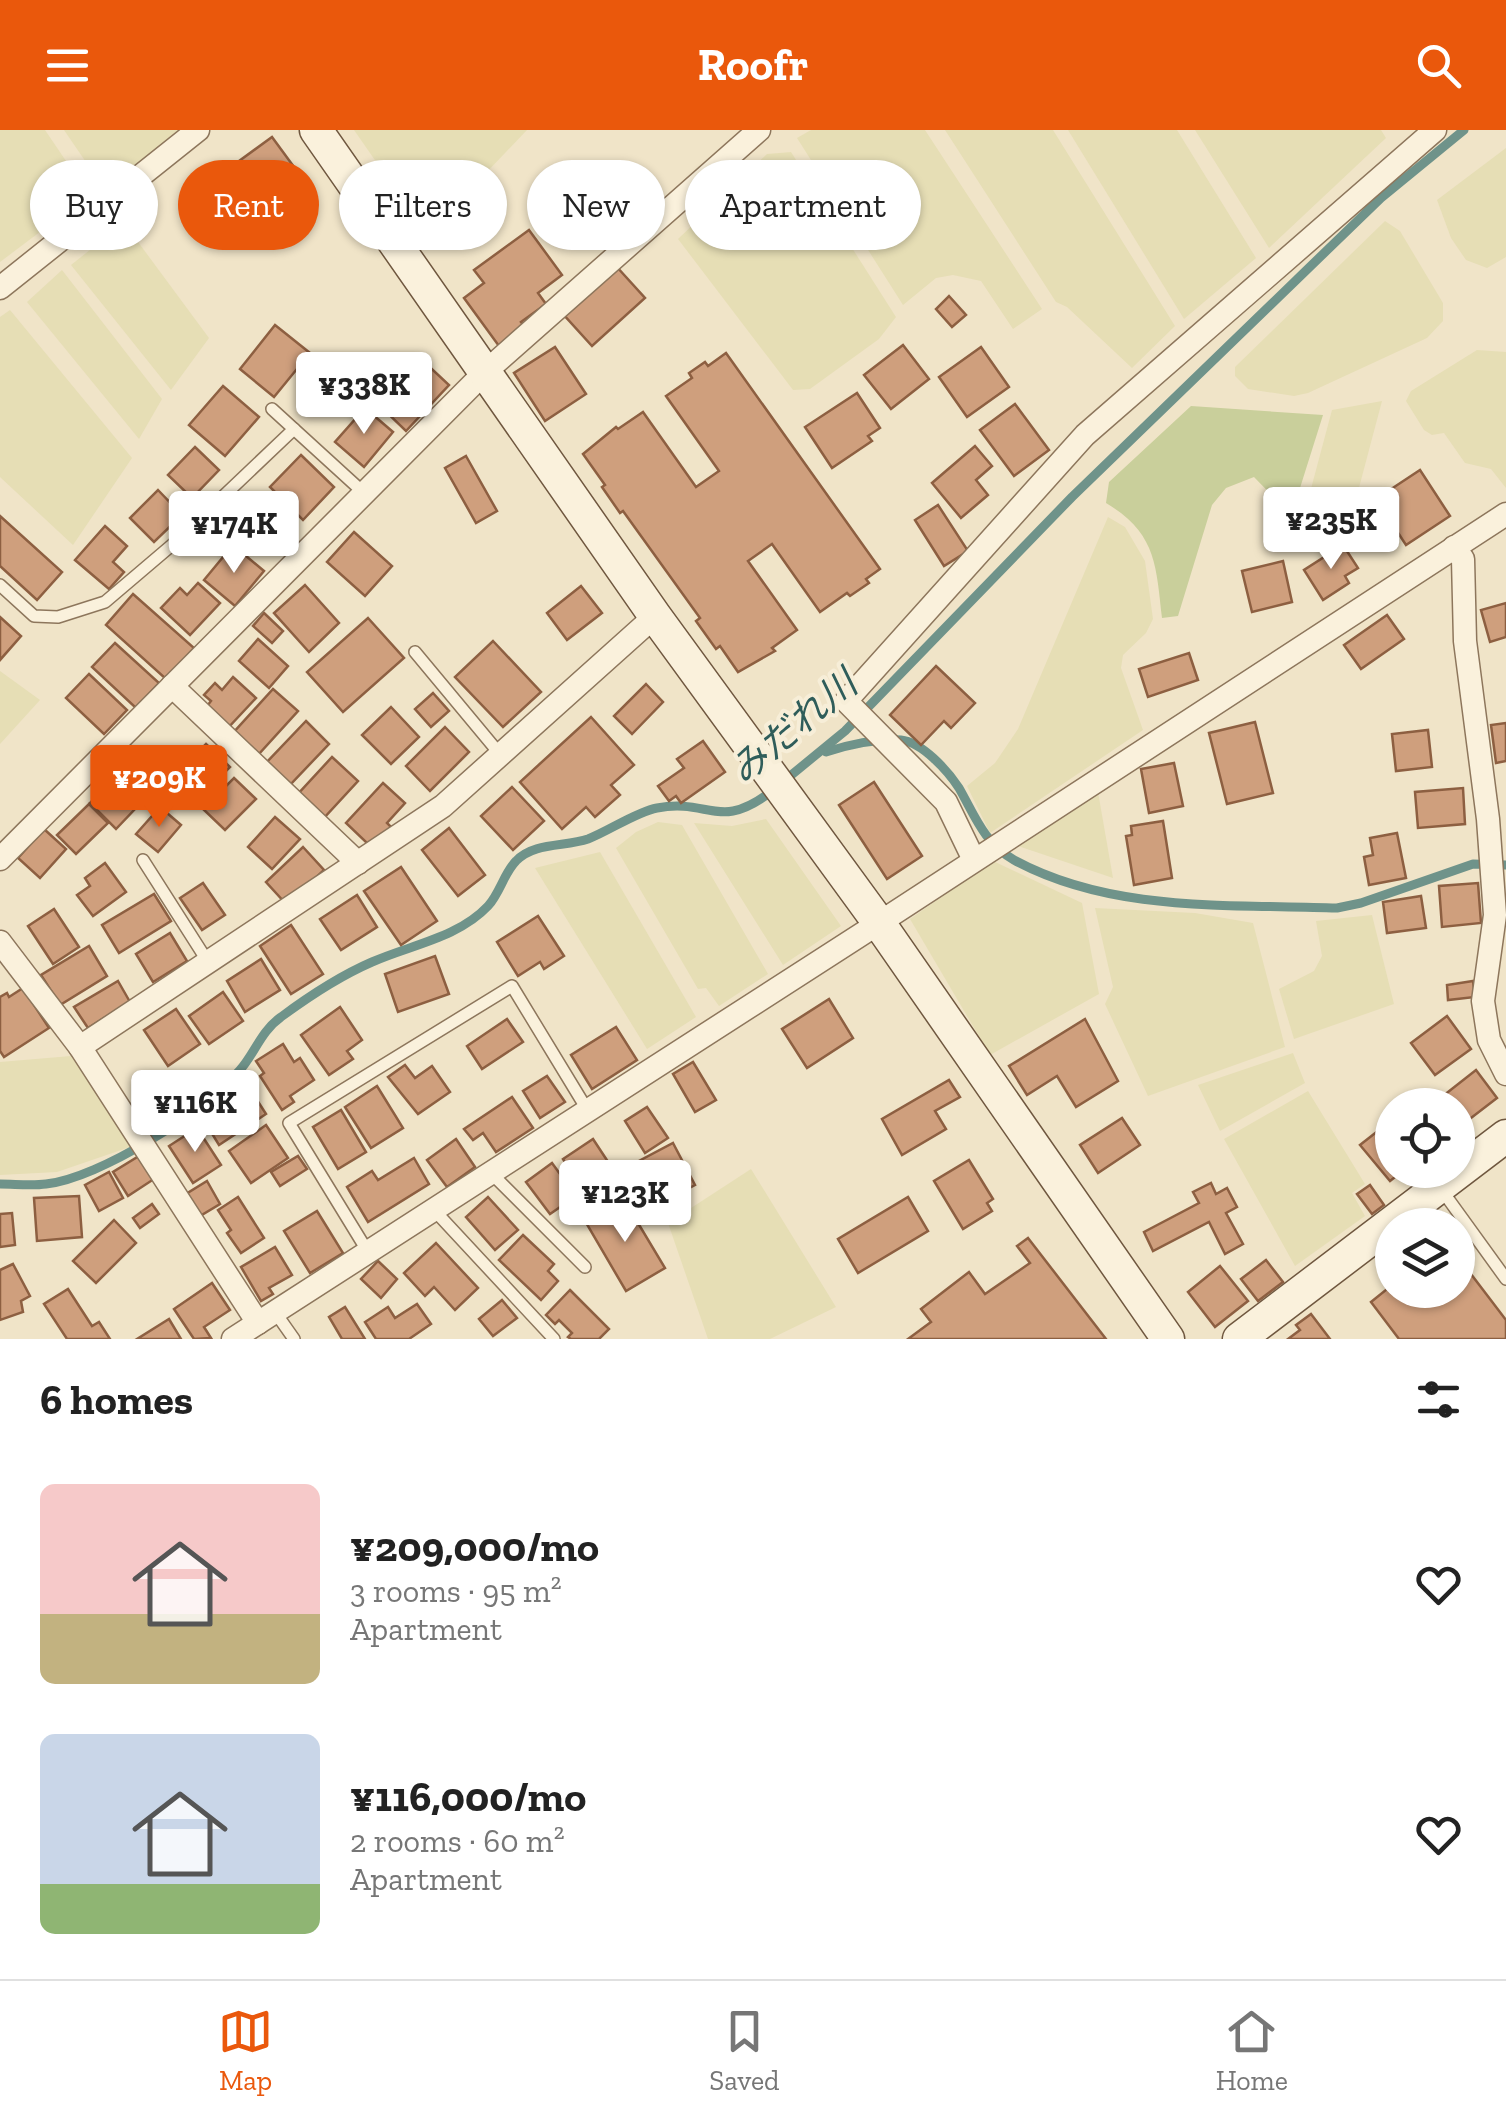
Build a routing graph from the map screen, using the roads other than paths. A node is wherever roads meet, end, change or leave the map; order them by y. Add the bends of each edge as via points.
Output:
1 (198, 130) edge
2 (316, 130) edge
3 (760, 130) edge
4 (1435, 130) edge
5 (0, 288) edge
6 (484, 373) junction
7 (272, 409) dead end
8 (294, 429) junction
9 (364, 493) junction
10 (1506, 514) edge
11 (1454, 547) junction
12 (0, 585) edge
13 (656, 616) junction
14 (416, 652) dead end
15 (172, 686) junction
16 (499, 752) junction
17 (0, 859) edge
18 (143, 860) dead end
19 (974, 860) junction
20 (358, 863) junction
21 (880, 923) junction
22 (0, 942) edge
23 (208, 962) junction
24 (80, 1047) junction
25 (1506, 1074) edge
26 (588, 1110) junction
27 (1506, 1136) edge
28 (1475, 1160) edge
29 (491, 1173) junction
30 (1439, 1188) edge
31 (1441, 1188) edge
32 (434, 1210) junction
33 (368, 1252) junction
34 (585, 1268) dead end
35 (1506, 1279) edge
36 (267, 1317) junction
37 (233, 1339) edge
38 (294, 1339) edge
39 (554, 1339) edge
40 (1168, 1339) edge
41 (1239, 1339) edge

1 - 5 street
2 - 6 street
3 - 6 street
4 - 19 street via 1085,436 846,701 946,802
6 - 9 street
6 - 13 street
7 - 8 lane
8 - 9 lane
8 - 12 lane via 106,602 34,616
9 - 15 street
10 - 11 street
11 - 19 street
11 - 25 street via 1463,559 1465,641 1495,915 1482,1002 1489,1040
13 - 16 street
13 - 21 street
14 - 16 lane
15 - 17 street
15 - 20 street
16 - 20 street via 443,806
18 - 23 lane
19 - 21 street
20 - 23 street
21 - 26 street
21 - 40 street
22 - 24 street
23 - 24 street
24 - 36 street
26 - 29 street
26 - 33 lane via 512,986 289,1123
27 - 28 street
29 - 32 street
29 - 34 lane
30 - 41 street
31 - 35 lane
32 - 33 street
32 - 39 lane
33 - 36 street
36 - 37 street
36 - 38 lane

